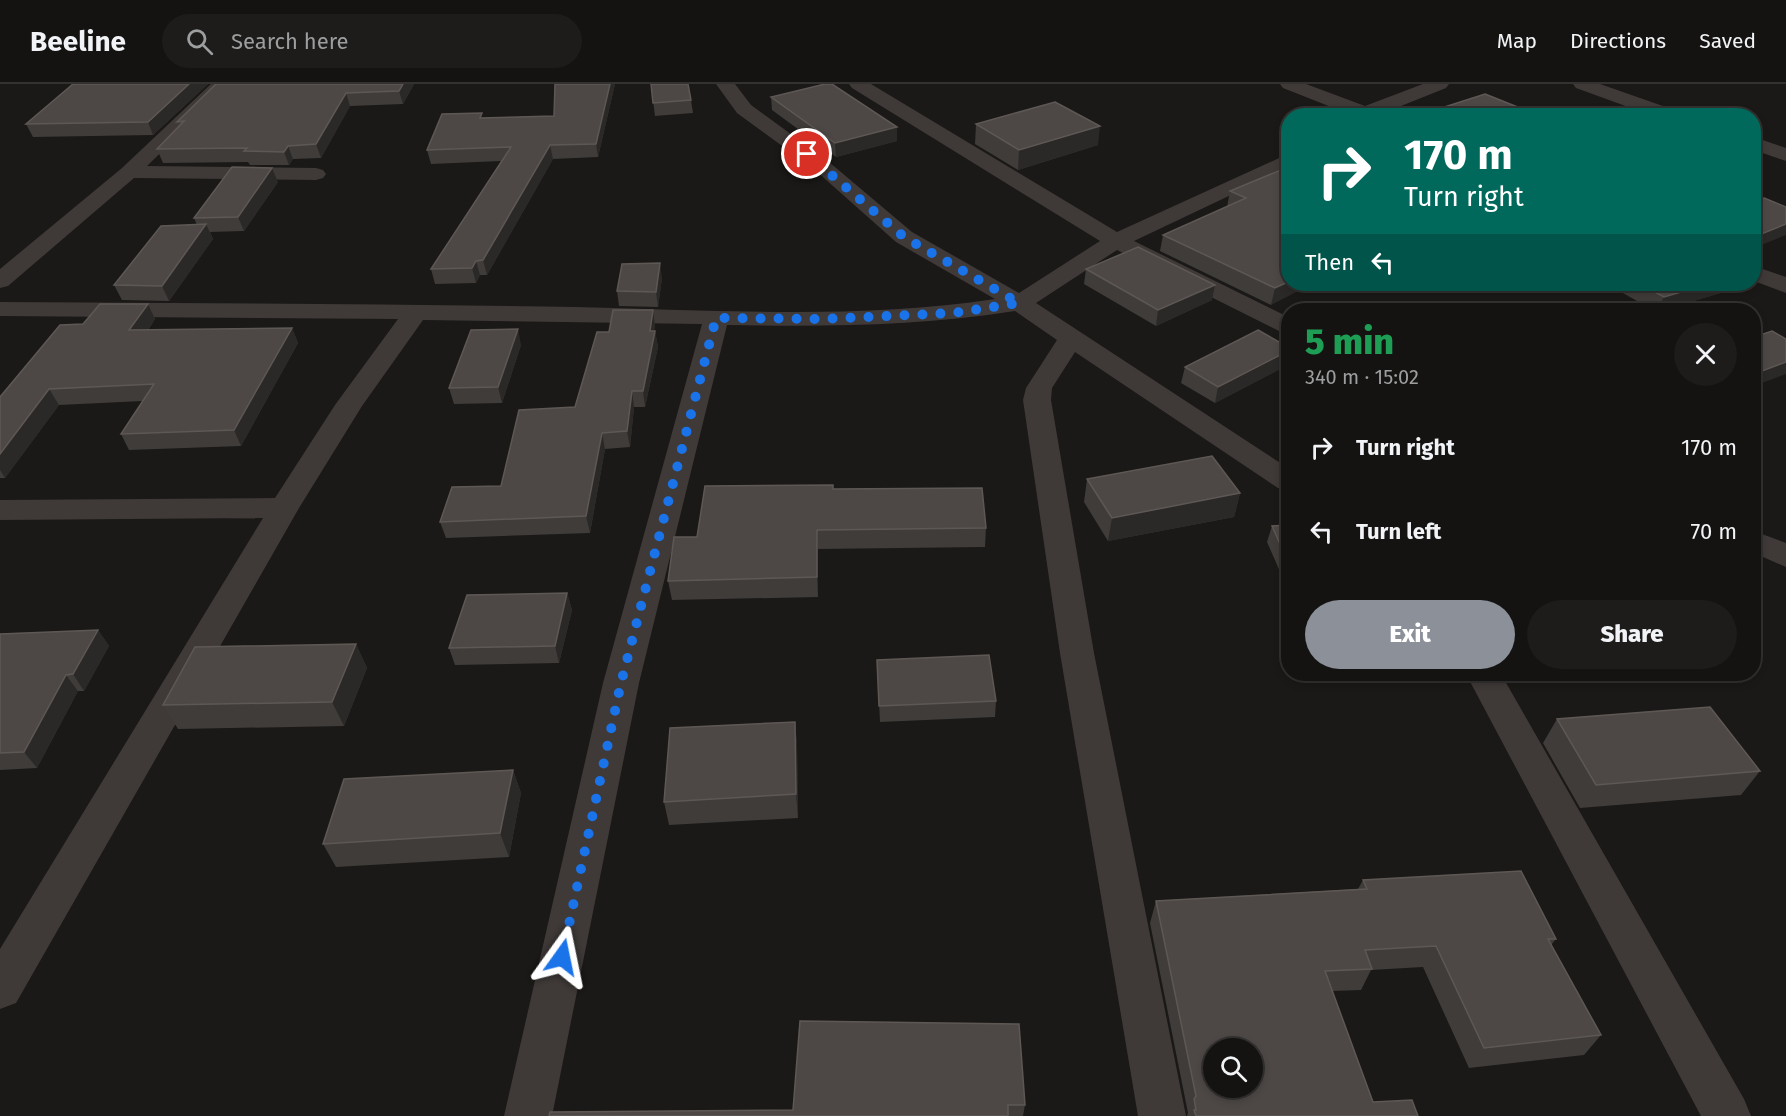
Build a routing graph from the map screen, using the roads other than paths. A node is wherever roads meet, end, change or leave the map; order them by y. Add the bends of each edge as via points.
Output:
1 (222, 84) edge
2 (725, 84) edge
3 (858, 84) edge
4 (1289, 84) edge
5 (1440, 84) edge
6 (1582, 84) edge
7 (1353, 108) edge
8 (1383, 108) edge
9 (1650, 108) edge
10 (1761, 146) edge
11 (1786, 155) edge
12 (1281, 163) edge
13 (129, 172) junction
14 (316, 174) dead end
15 (1116, 241) junction
16 (1761, 276) edge
17 (0, 281) edge
18 (1786, 286) edge
19 (1019, 303) junction
20 (0, 309) edge
21 (416, 312) junction
22 (716, 318) junction
23 (1281, 323) edge
24 (1072, 337) junction
25 (1281, 476) edge
26 (284, 508) junction
27 (0, 510) edge
28 (1761, 545) edge
29 (1786, 556) edge
30 (1488, 681) edge
31 (0, 989) edge
32 (528, 1116) edge
33 (1162, 1116) edge
34 (1727, 1116) edge

1 - 13 street
2 - 19 street via 744,109 822,166 904,237
3 - 15 street
4 - 7 street
5 - 8 street
6 - 9 street
10 - 11 street
12 - 15 street
13 - 14 street
13 - 17 street
15 - 19 street
15 - 23 street
16 - 18 street
19 - 22 street via 918,315
19 - 24 street
20 - 21 street
21 - 22 street
21 - 26 street via 349,405
22 - 32 street via 621,683
24 - 25 street
24 - 33 street via 1039,388 1037,400 1077,653
26 - 27 street
26 - 31 street
28 - 29 street
30 - 34 street

